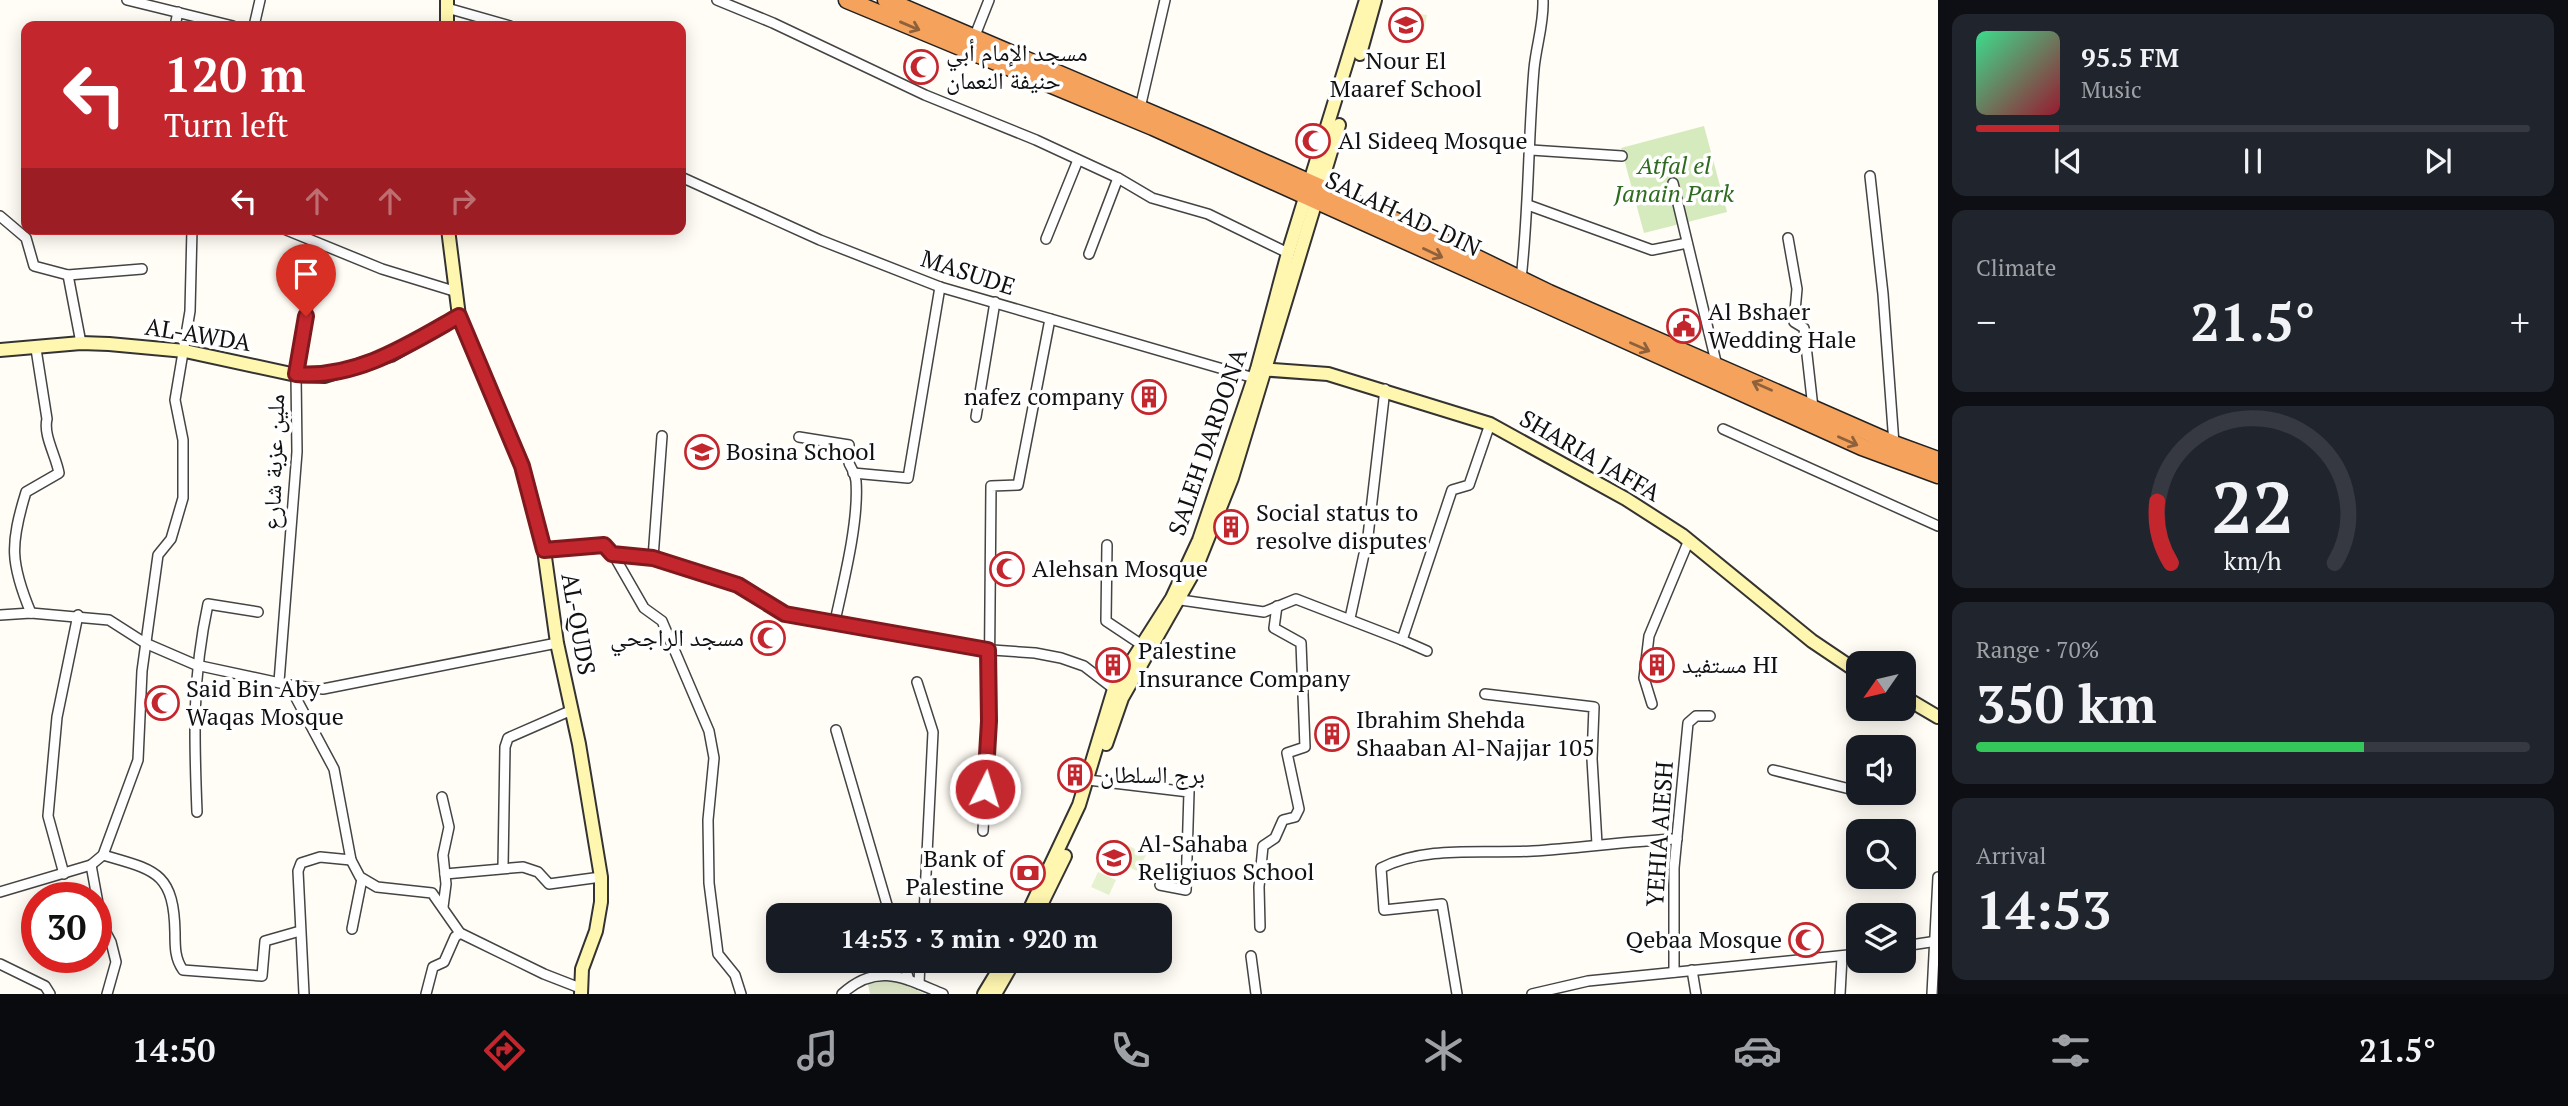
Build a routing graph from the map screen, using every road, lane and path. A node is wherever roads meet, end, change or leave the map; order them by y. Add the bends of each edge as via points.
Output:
1 (128, 0) edge
2 (260, 0) edge
3 (717, 0) edge
4 (847, 0) edge
5 (886, 0) edge
6 (989, 0) edge
7 (1165, 0) edge
8 (1366, 0) edge
9 (1375, 0) edge
10 (1543, 0) edge
11 (447, 4) edge
12 (177, 12) junction
13 (176, 21) edge
14 (213, 21) edge
15 (255, 21) edge
16 (496, 21) edge
17 (974, 38) junction
18 (1140, 108) junction
19 (1531, 150) junction
20 (1622, 156) dead end
21 (1078, 160) junction
22 (1870, 176) dead end
23 (1118, 178) junction
24 (686, 179) edge
25 (1673, 183) dead end
26 (1314, 192) junction
27 (1528, 205) junction
28 (0, 216) edge
29 (21, 230) edge
30 (28, 235) edge
31 (192, 235) edge
32 (297, 235) edge
33 (449, 235) edge
34 (1788, 238) dead end
35 (1046, 239) dead end
36 (1687, 243) junction
37 (317, 244) junction
38 (1288, 253) junction
39 (1089, 254) dead end
40 (142, 269) dead end
41 (68, 275) junction
42 (1521, 279) junction
43 (940, 287) junction
44 (457, 292) junction
45 (995, 302) junction
46 (459, 316) junction
47 (1050, 319) junction
48 (81, 343) junction
49 (36, 349) junction
50 (0, 350) edge
51 (185, 351) junction
52 (1717, 366) junction
53 (1259, 373) junction
54 (296, 374) junction
55 (1385, 389) junction
56 (1812, 408) junction
57 (976, 417) dead end
58 (1490, 424) junction
59 (1723, 429) dead end
60 (662, 436) dead end
61 (799, 437) dead end
62 (1894, 444) junction
63 (1938, 460) edge
64 (853, 473) junction
65 (1938, 475) edge
66 (1938, 526) edge
67 (1689, 540) junction
68 (1107, 545) dead end
69 (544, 550) junction
70 (612, 554) junction
71 (653, 558) junction
72 (1176, 599) junction
73 (1277, 606) junction
74 (258, 612) dead end
75 (31, 613) junction
76 (0, 615) edge
77 (78, 615) junction
78 (1350, 618) junction
79 (835, 621) junction
80 (1402, 640) junction
81 (145, 643) junction
82 (557, 643) junction
83 (1142, 645) junction
84 (988, 650) junction
85 (1427, 652) dead end
86 (196, 665) junction
87 (1846, 665) edge
88 (279, 682) junction
89 (917, 682) dead end
90 (289, 685) junction
91 (1114, 689) junction
92 (1485, 694) dead end
93 (1652, 704) dead end
94 (1916, 704) edge
95 (572, 710) junction
96 (1710, 716) dead end
97 (1938, 716) edge
98 (836, 730) dead end
99 (1773, 770) dead end
100 (1092, 781) junction
101 (1846, 788) edge
102 (442, 797) dead end
103 (197, 812) dead end
104 (983, 831) dead end
105 (1677, 839) junction
106 (1597, 844) junction
107 (103, 855) junction
108 (351, 860) junction
109 (90, 865) junction
110 (503, 867) junction
111 (64, 874) junction
112 (445, 874) junction
113 (601, 877) junction
114 (1938, 877) edge
115 (362, 879) junction
116 (1160, 885) dead end
117 (0, 892) edge
118 (886, 903) edge
119 (925, 903) edge
120 (1033, 903) edge
121 (1042, 903) edge
122 (443, 907) junction
123 (1260, 927) dead end
124 (352, 929) dead end
125 (300, 931) junction
126 (460, 933) junction
127 (1935, 941) edge
128 (1916, 944) edge
129 (1251, 956) dead end
130 (1846, 956) edge
131 (1842, 957) junction
132 (0, 964) edge
133 (1692, 970) junction
134 (1674, 972) junction
135 (907, 973) edge
136 (919, 973) edge
137 (997, 973) edge
138 (1007, 973) edge
139 (909, 980) junction
140 (919, 984) junction
141 (580, 991) edge
142 (1545, 993) edge
143 (50, 994) edge
144 (107, 994) edge
145 (304, 994) edge
146 (426, 994) edge
147 (741, 994) edge
148 (842, 994) edge
149 (943, 994) edge
150 (984, 994) edge
151 (995, 994) edge
152 (1256, 994) edge
153 (1457, 994) edge
154 (1532, 994) edge
155 (1696, 994) edge
156 (1840, 994) edge
157 (1932, 994) edge

1 - 12 street
2 - 15 street
3 - 21 street
4 -> 26 highway, SALAH AD-DIN
5 - 17 highway, SALAH AD-DIN
6 - 17 street
7 - 18 street
8 - 26 street, SALEH DARDONA
9 - 26 street, SALEH DARDONA
10 - 19 street via 1534,68
11 - 16 street
12 - 13 street
12 - 14 street
17 - 18 highway, SALAH AD-DIN
18 - 26 highway, SALAH AD-DIN
19 - 20 street
19 - 27 street
21 - 23 street
21 - 35 street
22 - 62 street
23 - 38 street via 1152,198 1208,214
23 - 39 street
24 - 43 street, MASUDE via 820,240
25 - 36 street
26 - 38 street, SALEH DARDONA
26 - 42 highway, SALAH AD-DIN
26 - 53 street, SALEH DARDONA
26 -> 65 highway, SALAH AD-DIN via 1839,437
27 - 36 street via 1652,250
27 - 42 street
28 - 29 street
30 - 41 street via 34,266
31 - 51 street
32 - 37 street
33 - 44 street, AL-QUDS
34 - 56 street via 1797,289 1794,322 1804,328
36 - 52 street
37 - 44 street
37 - 54 street, ملين عزبة شارع via 310,261 310,293
38 - 53 street, SALEH DARDONA
40 - 41 street
41 - 48 street
42 - 52 highway, SALAH AD-DIN
43 - 45 street, MASUDE
43 - 64 street via 908,478
44 - 46 street, AL-QUDS
45 - 47 street, MASUDE
45 - 57 street
46 - 54 street, AL-AWDA via 391,355 325,376
46 - 69 street, AL-QUDS via 522,466
47 - 53 street, MASUDE
47 - 84 street via 1018,485 990,486
48 - 49 street, AL-AWDA
48 - 51 street, AL-AWDA
49 - 50 street, AL-AWDA
49 - 75 street via 45,428 59,473 26,492 15,530 16,577
51 - 54 street, AL-AWDA
51 - 81 street via 175,400 183,440 183,498 171,539 159,555
56 -> 52 highway, SALAH AD-DIN
53 - 55 street, SHARIA JAFFA via 1328,374
53 - 72 street, SALEH DARDONA
54 - 88 street, ملين عزبة شارع via 298,452
55 - 58 street, SHARIA JAFFA
55 - 78 street via 1368,536
56 - 62 highway, SALAH AD-DIN
58 - 67 street, SHARIA JAFFA via 1626,499
58 - 80 street via 1469,485 1452,490
59 - 66 street
60 - 71 street
61 - 64 street via 849,445 847,462
62 - 63 highway, SALAH AD-DIN
64 - 79 street via 849,558
67 - 87 street, SHARIA JAFFA
67 - 93 street via 1649,636 1644,678
68 - 83 street via 1106,621
69 - 70 street via 604,545
69 - 82 street, AL-QUDS
70 - 71 street
70 - 147 street via 644,608 662,621 709,731 714,758 708,820 710,894 718,954
71 - 79 street via 738,585 785,614
72 - 73 street via 1264,612
72 - 83 street, SALEH DARDONA
72 - 100 street, SALEH DARDONA via 1122,698
73 - 78 street via 1296,599
73 - 123 street via 1274,628 1301,642 1305,747 1287,753 1299,808 1263,846
74 - 86 street via 208,604
75 - 76 street
75 - 77 street
77 - 81 street via 109,620
77 - 111 street via 57,717 48,816
78 - 80 street
79 - 84 street via 911,639
80 - 85 street
81 - 86 street
81 - 107 street via 138,760
82 - 90 street via 323,689
82 - 95 street, AL-QUDS
83 - 91 street, SALEH DARDONA
84 - 91 street via 1061,658 1084,666
84 - 104 street
86 - 88 street
86 - 103 street
88 - 90 street
89 - 119 street via 933,732
90 - 108 street via 334,769
91 - 100 street, SALEH DARDONA
92 - 106 street via 1594,706
94 - 97 street
95 - 110 street via 508,738
95 - 113 street, AL-QUDS
96 - 105 street, YEHIA AIESH via 1696,716 1688,723
98 - 118 street
99 - 101 street
100 - 116 street via 1189,792 1189,883 1186,890
100 - 120 street, SALEH DARDONA
100 - 121 street, SALEH DARDONA via 1079,825
102 - 112 street via 449,827 443,855
105 - 106 street
105 - 134 street, YEHIA AIESH
106 - 153 street via 1403,857 1381,869 1384,910 1442,904
107 - 109 street
107 - 125 street via 142,865 163,882 174,912 177,962 183,970 262,976 265,941
108 - 115 street
108 - 125 street via 320,857 301,863
109 - 111 street
109 - 144 street via 102,925 116,962
110 - 112 street
110 - 113 street via 523,866 538,872 549,884
111 - 117 street
112 - 122 street
113 - 141 street, AL-QUDS via 596,931 582,969
114 - 127 street
115 - 122 street via 377,887 432,893
115 - 124 street
122 - 126 street
125 - 145 street
126 - 141 street
126 - 146 street via 444,962 433,967
127 - 128 street
127 - 157 street
129 - 152 street
130 - 131 street
131 - 133 street
131 - 156 street
132 - 143 street via 46,986
133 - 134 street
133 - 155 street
134 - 142 street via 1588,981
135 - 139 street
136 - 140 street
137 - 150 street
138 - 151 street
139 - 140 street
139 - 148 street via 892,973
140 - 149 street
142 - 154 street

